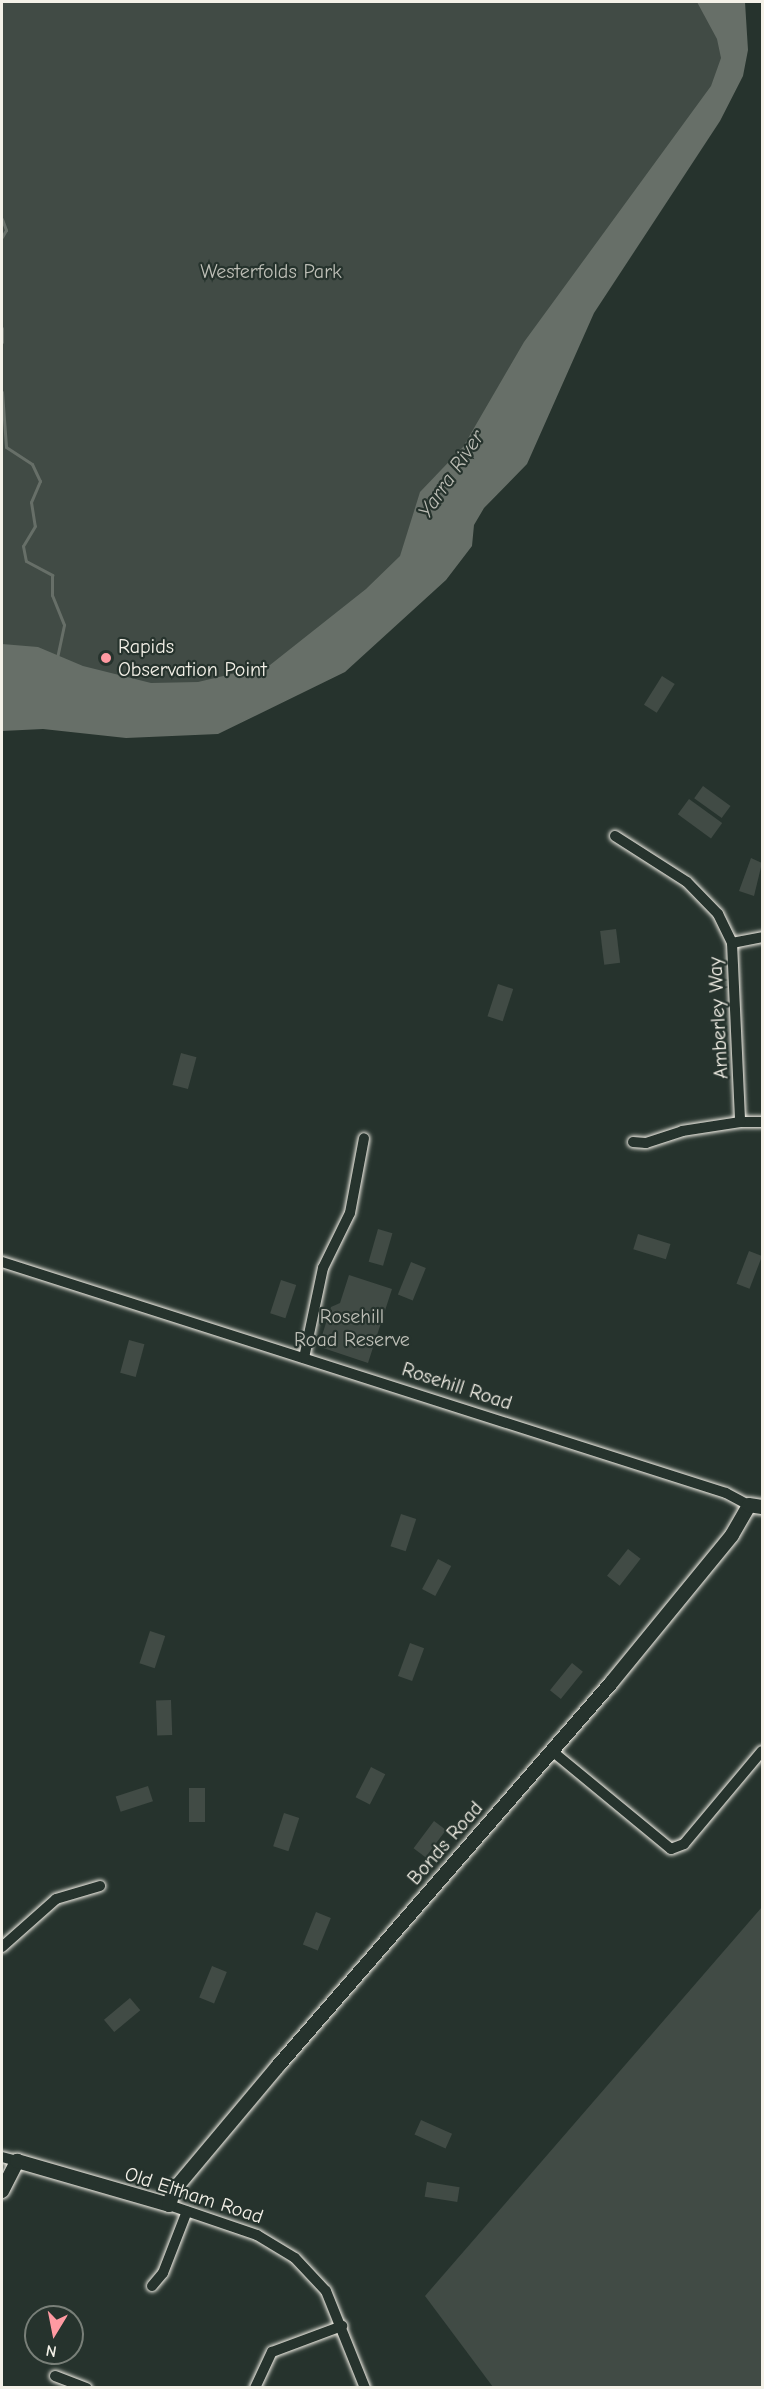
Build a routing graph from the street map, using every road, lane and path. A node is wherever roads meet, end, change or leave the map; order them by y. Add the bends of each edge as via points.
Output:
1 (615, 836) dead end
2 (762, 937) edge
3 (732, 943) junction
4 (740, 1122) junction
5 (762, 1122) edge
6 (364, 1138) dead end
7 (633, 1142) dead end
8 (2, 1262) edge
9 (304, 1358) junction
10 (756, 1506) edge
11 (552, 1751) junction
12 (762, 1751) edge
13 (100, 1886) dead end
14 (2, 1947) edge
15 (2, 2157) edge
16 (17, 2161) junction
17 (2, 2191) edge
18 (169, 2205) junction
19 (187, 2211) junction
20 (152, 2286) dead end
21 (342, 2326) junction
22 (55, 2376) dead end
23 (87, 2388) edge
24 (255, 2388) edge
25 (365, 2388) edge

1 - 3 street, Amberley Way via 687,882 718,914
2 - 3 street
3 - 4 street, Amberley Way
4 - 5 street
4 - 7 street
6 - 9 street via 350,1214 323,1268
8 - 9 street, Rosehill Road
9 - 10 street, Rosehill Road via 726,1493
10 - 11 street, Bonds Road
11 - 12 street via 663,1845 675,1849 684,1844
11 - 18 street, Bonds Road via 278,2066 178,2185
13 - 14 street via 56,1899
15 - 16 street, Old Eltham Road
16 - 17 street
16 - 18 street, Old Eltham Road
18 - 19 street, Old Eltham Road
19 - 20 street via 163,2273
19 - 21 street, Old Eltham Road via 257,2235 295,2258 326,2291
21 - 24 street via 272,2352
21 - 25 street, Old Eltham Road
22 - 23 street

